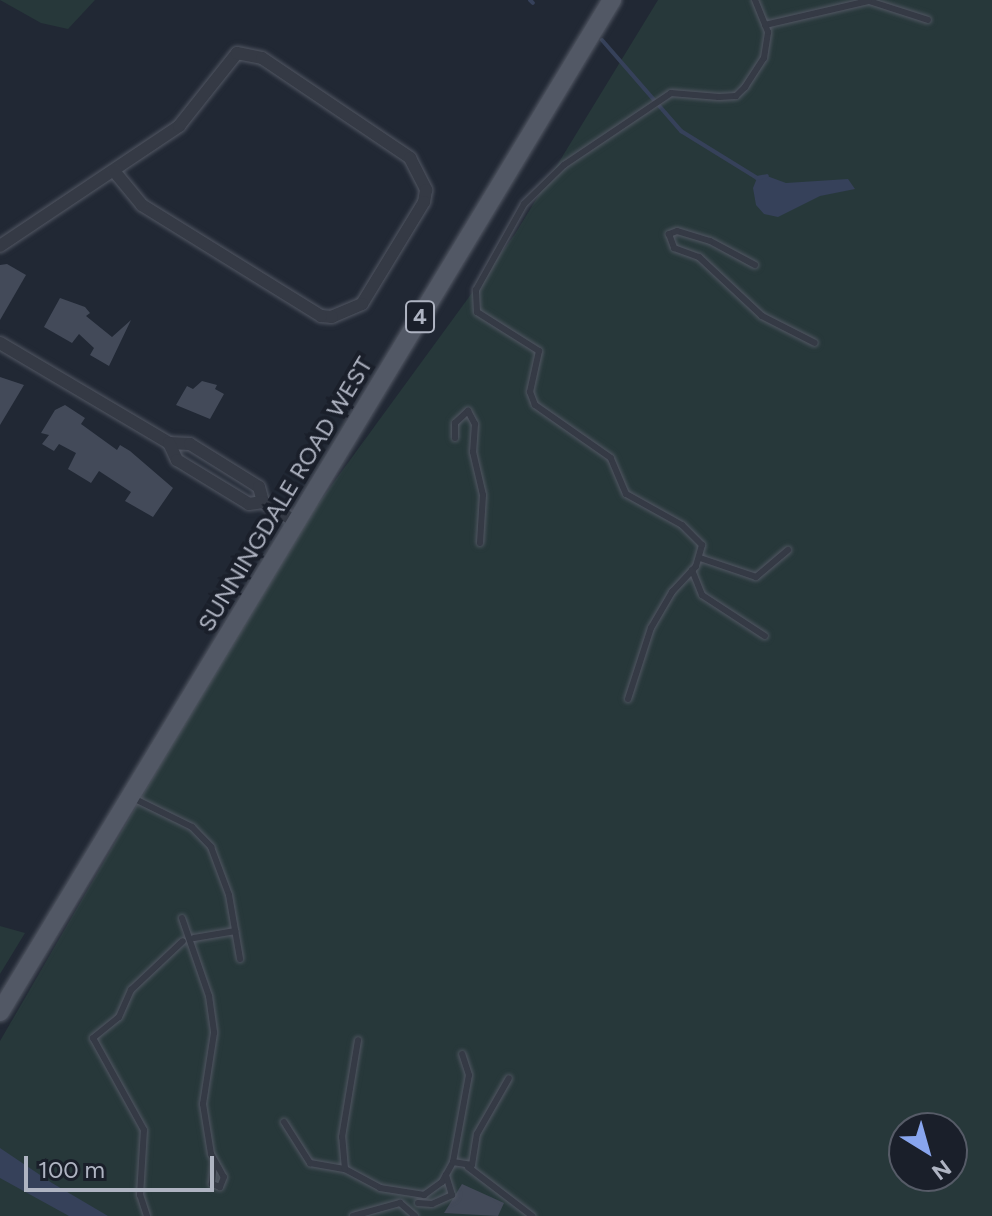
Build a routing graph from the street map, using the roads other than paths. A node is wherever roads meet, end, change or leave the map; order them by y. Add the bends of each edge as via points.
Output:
1 (612, 0) edge
2 (755, 0) edge
3 (867, 1) edge
4 (928, 20) dead end
5 (765, 25) junction
6 (114, 171) junction
7 (0, 246) edge
8 (755, 265) dead end
9 (0, 343) edge
10 (815, 343) dead end
11 (455, 438) dead end
12 (169, 443) junction
13 (263, 502) junction
14 (296, 522) junction
15 (480, 543) dead end
16 (788, 550) dead end
17 (700, 558) junction
18 (692, 570) junction
19 (765, 636) dead end
20 (628, 699) dead end
21 (130, 797) junction
22 (182, 918) dead end
23 (235, 931) junction
24 (194, 938) dead end
25 (183, 941) dead end
26 (240, 959) dead end
27 (0, 1012) edge
28 (358, 1040) dead end
29 (462, 1054) dead end
30 (509, 1078) dead end
31 (284, 1122) dead end
32 (214, 1161) dead end
33 (453, 1162) junction
34 (468, 1167) junction
35 (345, 1169) junction
36 (446, 1175) junction
37 (424, 1195) junction
38 (418, 1203) junction
39 (408, 1206) junction
40 (147, 1216) edge
41 (353, 1216) edge
42 (415, 1216) edge
43 (532, 1216) edge

1 - 14 main road, SUNNINGDALE ROAD WEST / 4
2 - 5 lane
3 - 4 lane
3 - 5 lane
5 - 17 lane via 764,58 736,96 671,93 564,165 524,204 476,290 477,312 539,351 530,392 535,405 611,458 626,494 698,538
6 - 6 street via 179,126 237,53 262,58 410,158 426,190 424,202 362,304 332,317 321,316 142,205
6 - 7 street
8 - 10 lane via 710,241 677,231 669,234 674,248 699,257 753,309
9 - 12 street
11 - 15 lane via 455,423 468,411 475,424 473,452 483,495
12 - 13 street via 177,460 249,504
12 - 13 street via 190,444 259,487
13 - 14 street
14 - 21 main road, SUNNINGDALE ROAD WEST / 4
16 - 17 lane via 756,577
17 - 18 lane
18 - 19 lane via 702,595
18 - 20 lane via 651,628
21 - 23 lane via 192,827 211,847 229,895
21 - 27 main road, SUNNINGDALE ROAD WEST / 4
22 - 32 lane via 210,1008 213,1047 203,1104
23 - 24 lane
23 - 26 lane
25 - 40 lane via 131,990 119,1017 93,1038 144,1130 140,1195
28 - 35 lane via 342,1137
29 - 33 lane via 469,1075
30 - 34 lane via 477,1134 477,1158
31 - 35 lane via 310,1163
33 - 34 lane
33 - 36 lane
34 - 43 lane
35 - 37 lane via 380,1188
36 - 37 lane
36 - 38 lane via 452,1195 432,1204
37 - 38 lane
38 - 39 lane
39 - 41 lane via 389,1204
39 - 42 lane

